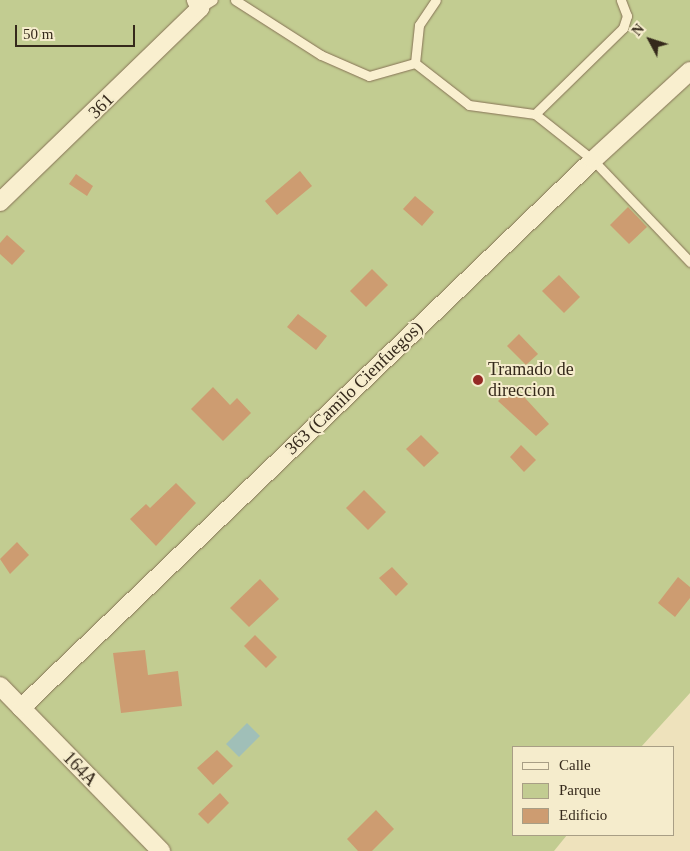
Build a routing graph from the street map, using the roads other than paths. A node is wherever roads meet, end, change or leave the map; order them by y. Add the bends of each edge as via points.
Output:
1 (235, 0) edge
2 (436, 0) edge
3 (621, 0) edge
4 (203, 3) edge
5 (415, 63) junction
6 (690, 71) edge
7 (535, 114) junction
8 (592, 160) junction
9 (0, 202) edge
10 (690, 262) edge
11 (0, 686) edge
12 (21, 708) junction
13 (161, 851) edge

1 - 5 lane via 321,55 369,76
2 - 5 lane via 419,25
3 - 7 lane via 627,16 623,28
4 - 9 street, 361
5 - 7 lane via 470,105
6 - 8 street, 363 (Camilo Cienfuegos)
7 - 8 lane
8 - 10 lane
8 - 12 street, 363 (Camilo Cienfuegos)
11 - 12 street, 164A
12 - 13 street, 164A

